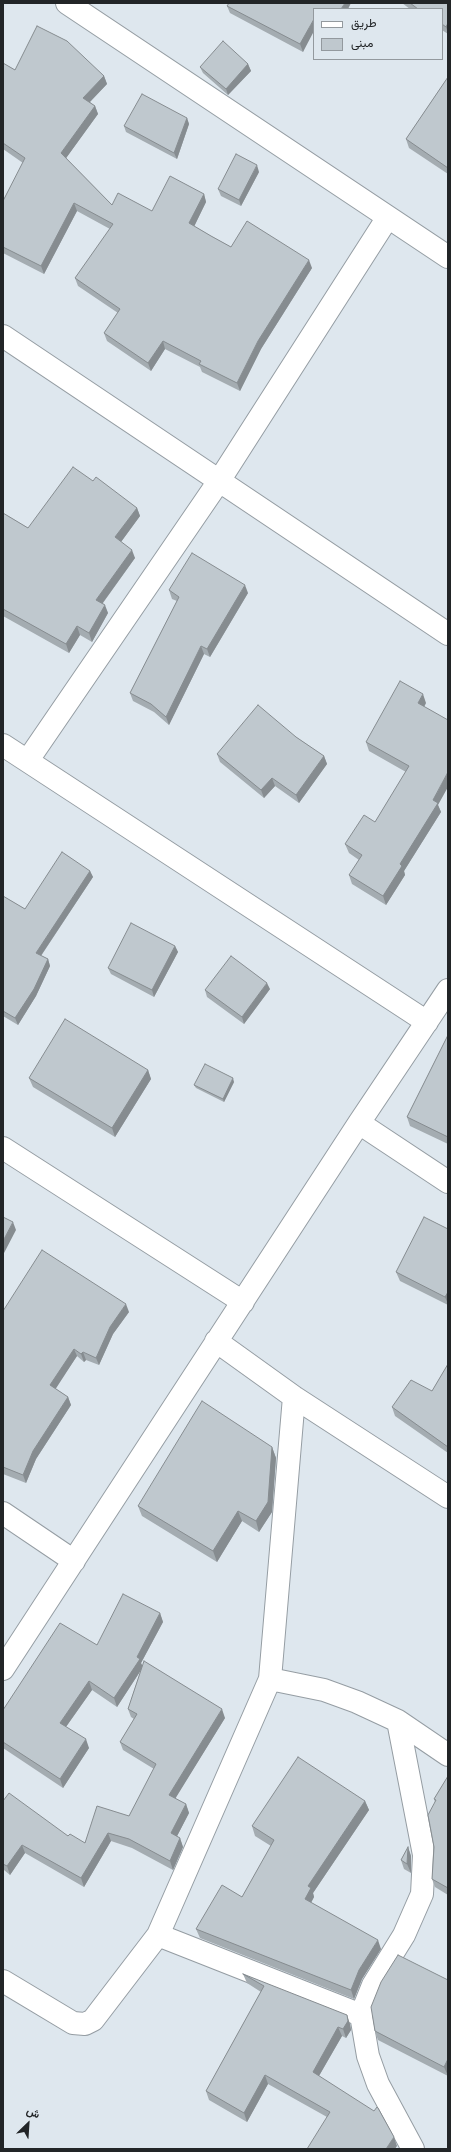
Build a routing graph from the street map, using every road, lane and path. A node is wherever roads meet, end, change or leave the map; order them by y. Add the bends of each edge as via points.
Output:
1 (77, 6) edge
2 (388, 217) junction
3 (448, 257) edge
4 (3, 336) edge
5 (219, 481) junction
6 (448, 634) edge
7 (3, 745) edge
8 (28, 760) junction
9 (448, 990) edge
10 (427, 1022) junction
11 (359, 1123) junction
12 (3, 1148) edge
13 (448, 1182) edge
14 (243, 1302) junction
15 (216, 1341) junction
16 (294, 1397) junction
17 (448, 1497) edge
18 (3, 1513) edge
19 (74, 1561) junction
20 (3, 1669) edge
21 (270, 1679) junction
22 (398, 1721) junction
23 (448, 1755) edge
24 (158, 1934) junction
25 (3, 1981) edge
26 (361, 2015) junction
27 (413, 2149) edge

1 - 2 street
2 - 3 street
2 - 5 street
4 - 5 street
5 - 6 street
5 - 8 street
7 - 8 street
8 - 10 street
9 - 10 street
10 - 11 street
11 - 13 street
11 - 14 street
12 - 14 street
14 - 15 street
15 - 16 street
15 - 19 street
16 - 17 street
16 - 21 street
18 - 19 street
19 - 20 street
21 - 22 street via 324,1690
21 - 24 street
22 - 23 street
22 - 26 street via 424,1854 422,1894 404,1935 373,1985
24 - 25 street via 93,2020 85,2024 72,2023
24 - 26 street
26 - 27 street via 368,2056 378,2084

